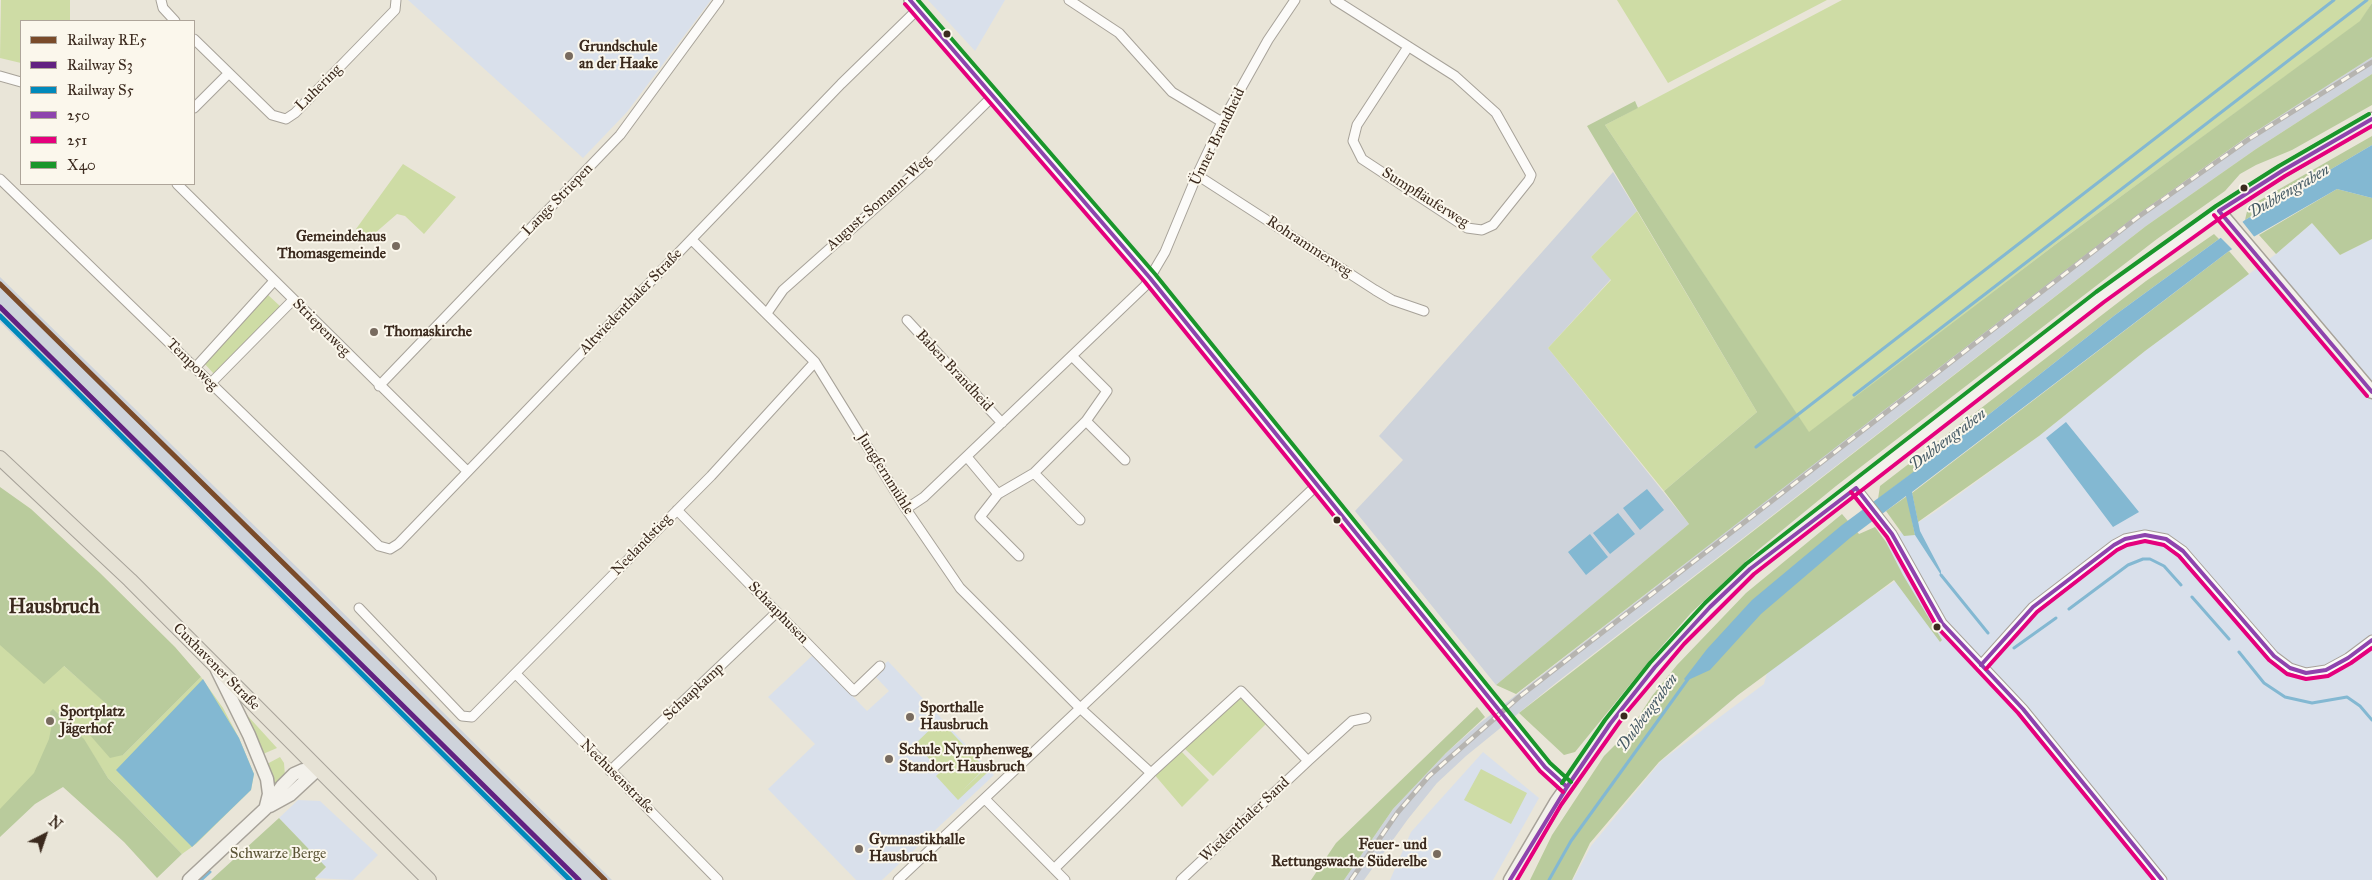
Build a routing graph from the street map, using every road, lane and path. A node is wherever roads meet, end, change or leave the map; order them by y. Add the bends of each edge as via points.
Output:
1 (161, 0) edge
2 (396, 0) edge
3 (719, 0) edge
4 (1070, 0) edge
5 (1295, 0) edge
6 (1335, 0) edge
7 (914, 4) edge
8 (174, 20) edge
9 (195, 41) edge
10 (1408, 47) junction
11 (228, 74) junction
12 (0, 76) edge
13 (20, 82) edge
14 (994, 95) junction
15 (195, 107) edge
16 (2372, 119) edge
17 (1222, 122) junction
18 (1197, 175) junction
19 (0, 179) edge
20 (178, 185) edge
21 (2218, 211) junction
22 (692, 240) junction
23 (1150, 278) junction
24 (274, 281) junction
25 (292, 300) junction
26 (1424, 311) dead end
27 (767, 313) junction
28 (907, 320) dead end
29 (1072, 356) junction
30 (815, 362) junction
31 (195, 368) junction
32 (211, 383) junction
33 (379, 386) junction
34 (2372, 392) edge
35 (1086, 421) junction
36 (1002, 423) junction
37 (0, 458) edge
38 (967, 458) junction
39 (1125, 460) dead end
40 (467, 471) junction
41 (1034, 473) junction
42 (1317, 485) junction
43 (1856, 488) junction
44 (998, 494) junction
45 (906, 509) junction
46 (677, 510) junction
47 (1080, 520) dead end
48 (385, 549) joint
49 (1019, 556) dead end
50 (359, 608) dead end
51 (777, 612) junction
52 (2372, 640) edge
53 (214, 666) junction
54 (880, 666) dead end
55 (1981, 666) junction
56 (516, 674) junction
57 (1080, 708) junction
58 (1366, 718) dead end
59 (1308, 761) junction
60 (317, 770) junction
61 (610, 771) junction
62 (1150, 774) junction
63 (1567, 787) junction
64 (985, 799) junction
65 (266, 808) junction
66 (1054, 869) junction
67 (189, 880) edge
68 (429, 880) edge
69 (718, 880) edge
70 (898, 880) edge
71 (1065, 880) edge
72 (1181, 880) edge
73 (1510, 880) edge
74 (2162, 880) edge

1 - 8 street via 163,8
2 - 11 street, Luhering via 395,10 286,119 272,115
3 - 33 street, Lange Striepen via 620,136
4 - 17 street via 1119,33 1172,92
5 - 17 street, Ünner Brandheid via 1268,40
6 - 10 street, Sumpfläuferweg
7 - 14 street
7 - 22 street, Altwiedenthaler Straße
9 - 11 street, Luhering
10 - 10 street, Sumpfläuferweg via 1455,76 1483,100 1503,124 1530,170 1529,180 1493,225 1482,230 1467,228 1362,159 1353,141 1358,125
11 - 15 street
12 - 13 street
14 - 23 street
14 - 27 street, August-Somann-Weg via 911,176 783,290
16 - 21 main road
17 - 18 street, Ünner Brandheid
18 - 23 street, Ünner Brandheid via 1165,252
18 - 26 street, Rohrammerweg via 1381,293
19 - 31 street, Tempoweg
20 - 24 street, Striepenweg
21 - 34 main road
21 - 43 main road via 2100,298
22 - 27 street, Jungfernmühle
22 - 40 street, Altwiedenthaler Straße
23 - 29 street, Baben Brandheid
23 - 42 street
24 - 25 street, Striepenweg
24 - 31 street
25 - 32 street
25 - 33 street, Striepenweg
27 - 30 street, Jungfernmühle
28 - 36 street, Baben Brandheid
29 - 35 street via 1107,391
29 - 36 street, Baben Brandheid
30 - 45 street, Jungfernmühle
30 - 46 street, Neelandstieg
31 - 32 street, Tempoweg
32 - 48 street, Tempoweg
33 - 40 street, Striepenweg
35 - 39 street
35 - 41 street
36 - 38 street, Baben Brandheid
37 - 53 main road, Cuxhavener Straße via 130,580
38 - 44 street
38 - 45 street, Baben Brandheid
40 - 48 street, Altwiedenthaler Straße via 398,544
41 - 44 street
41 - 47 street
42 - 57 street
42 - 63 street via 1545,767
43 - 55 street via 1883,521 1942,623
43 - 63 main road via 1750,570 1710,607 1655,667 1610,724
44 - 49 street via 980,517
45 - 57 street, Jungfernmühle via 960,588
46 - 51 street, Schaaphusen
46 - 56 street, Neelandstieg
50 - 56 street, Neelandstieg via 462,716 476,715
51 - 54 street, Schaaphusen via 854,691
51 - 61 street, Schaapkamp
52 - 55 street via 2326,670 2306,673 2290,668 2274,656 2183,551 2166,539 2145,535 2125,539 2114,546 2033,607
53 - 60 main road, Cuxhavener Straße
53 - 65 main road via 267,779
55 - 74 street via 2023,709
56 - 61 street, Neehusenstraße
57 - 62 street
57 - 64 street
58 - 59 street, Wiedenthaler Sand via 1352,721
59 - 62 street via 1241,691
59 - 72 street, Wiedenthaler Sand
60 - 65 main road via 297,772
60 - 68 main road, Cuxhavener Straße
61 - 69 street, Neehusenstraße
62 - 66 street
63 - 73 main road
64 - 66 street
64 - 70 street
65 - 67 main road
66 - 71 street

